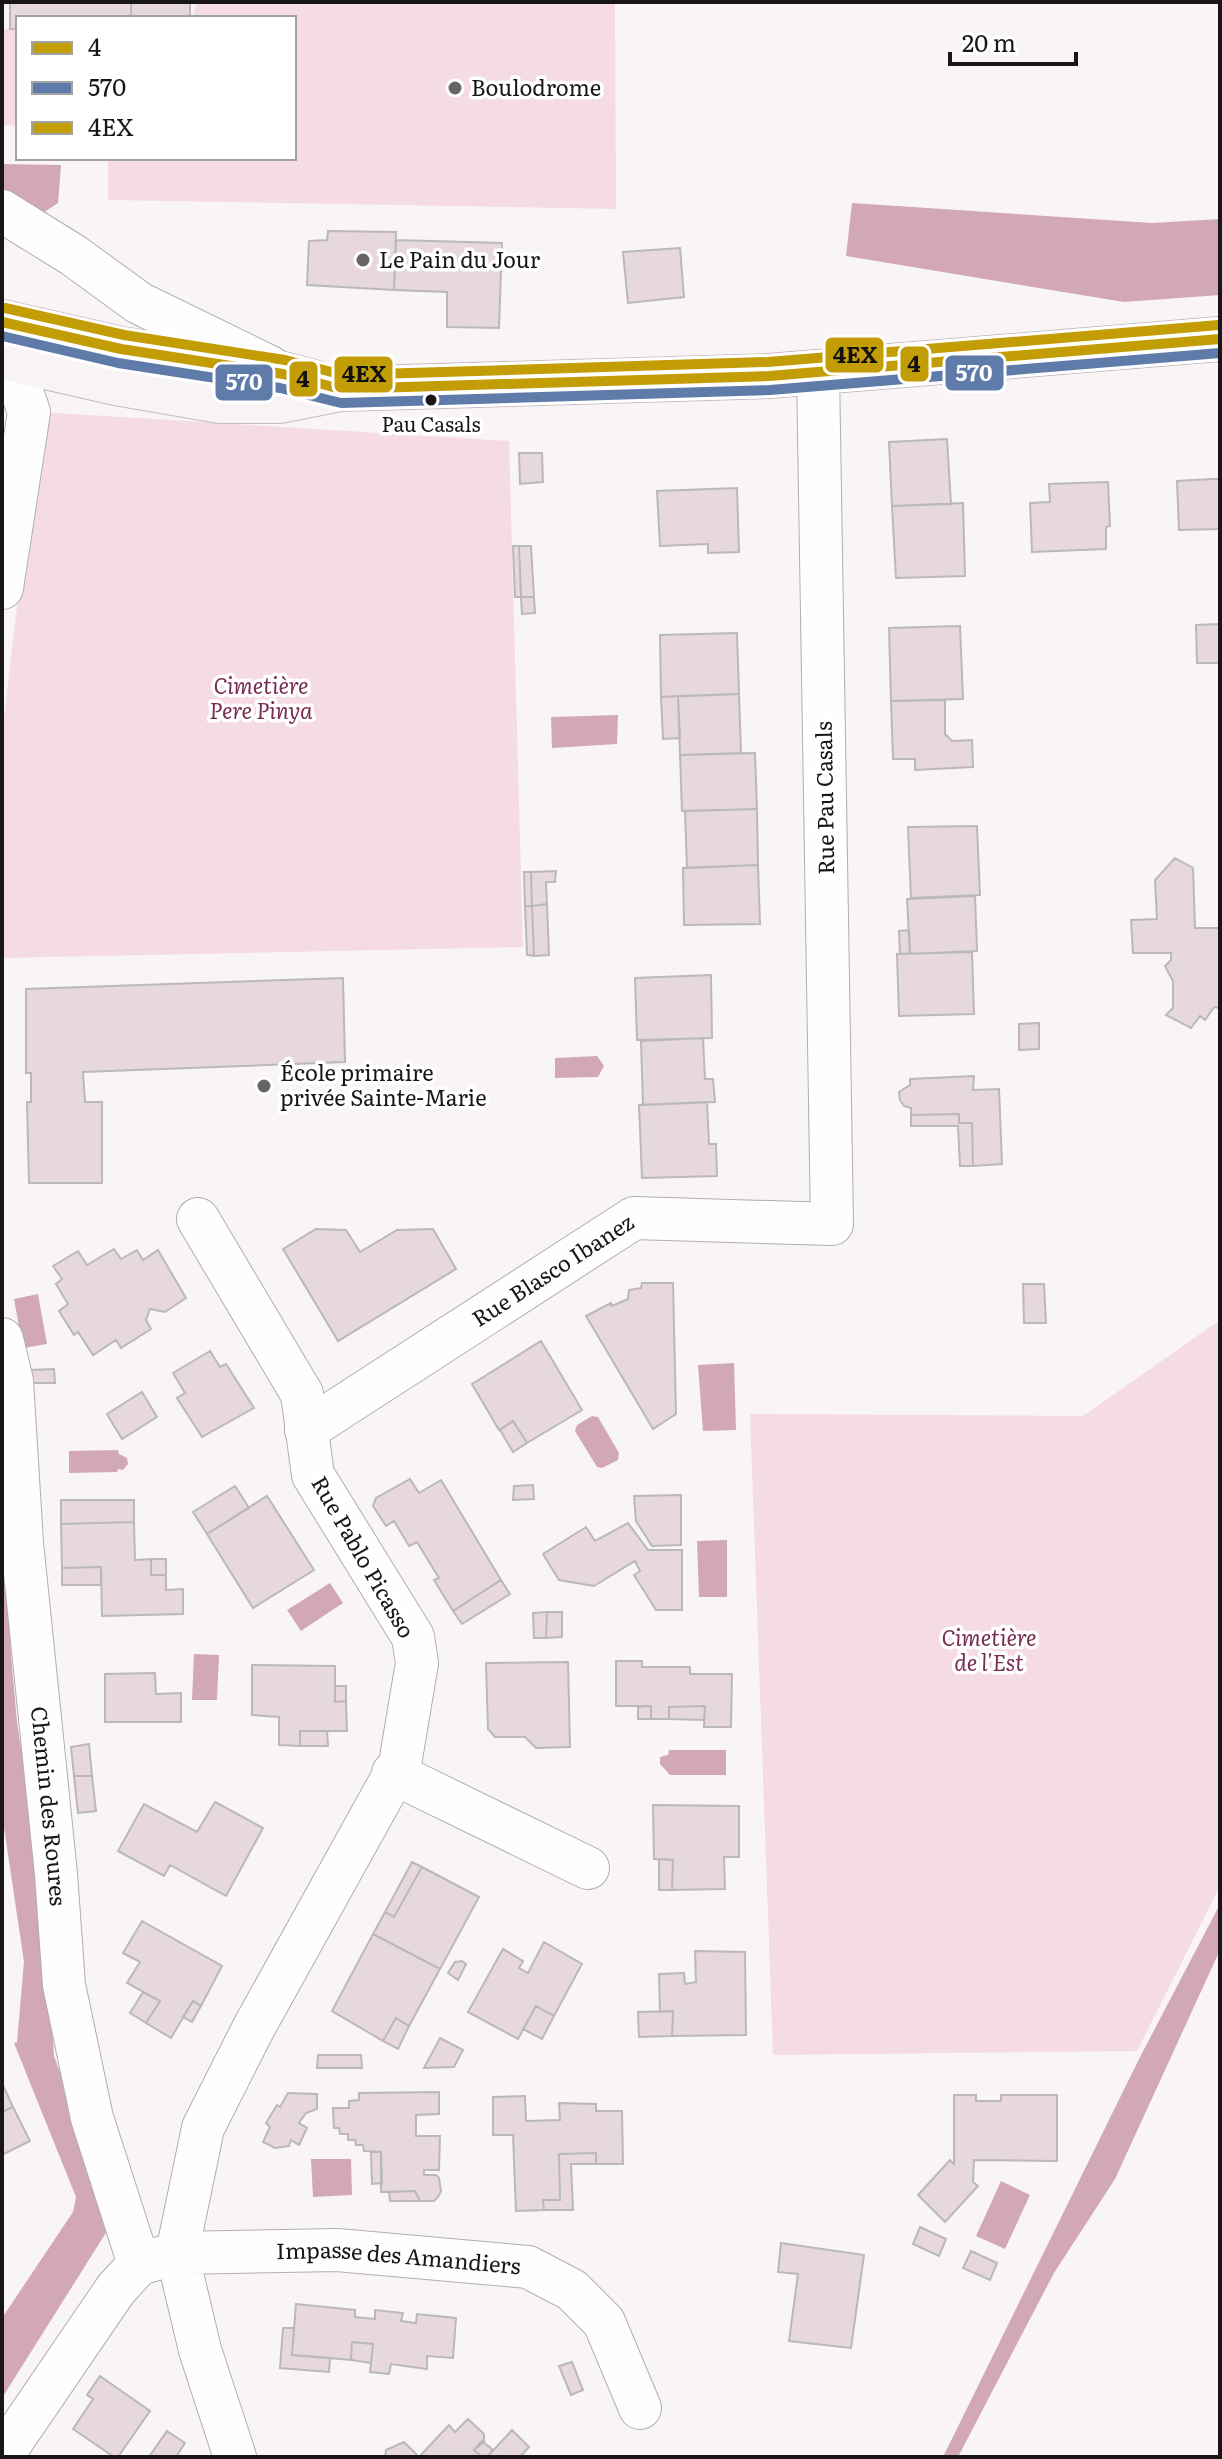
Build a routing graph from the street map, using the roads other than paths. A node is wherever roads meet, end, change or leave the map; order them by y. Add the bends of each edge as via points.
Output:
1 (2, 211) edge
2 (1220, 339) edge
3 (5, 346) edge
4 (818, 371) junction
5 (283, 374) junction
6 (341, 389) junction
7 (2, 588) edge
8 (198, 1219) dead end
9 (832, 1224) joint
10 (2, 1339) edge
11 (306, 1430) junction
12 (393, 1773) junction
13 (588, 1868) dead end
14 (144, 2269) junction
15 (640, 2408) dead end
16 (2, 2456) edge
17 (235, 2457) edge

1 - 5 street via 139,303
2 - 4 main road
3 - 5 main road via 121,349
3 - 6 main road via 116,383 220,401 280,401
3 - 7 street via 29,412
4 - 6 main road
4 - 9 street, Rue Pau Casals
5 - 6 main road
8 - 11 street, Rue Pablo Picasso via 302,1394
9 - 11 street, Rue Blasco Ibanez via 634,1218
10 - 14 street, Chemin des Roures via 12,1381 64,1985 92,2118
11 - 12 street, Rue Pablo Picasso via 313,1475 413,1637 417,1663 400,1764
12 - 13 street
12 - 14 street, Rue Pablo Picasso via 203,2128
14 - 15 street, Impasse des Amandiers via 337,2250 528,2267 572,2290 604,2322
14 - 16 street
14 - 17 street, Chemin des Roures via 200,2350

